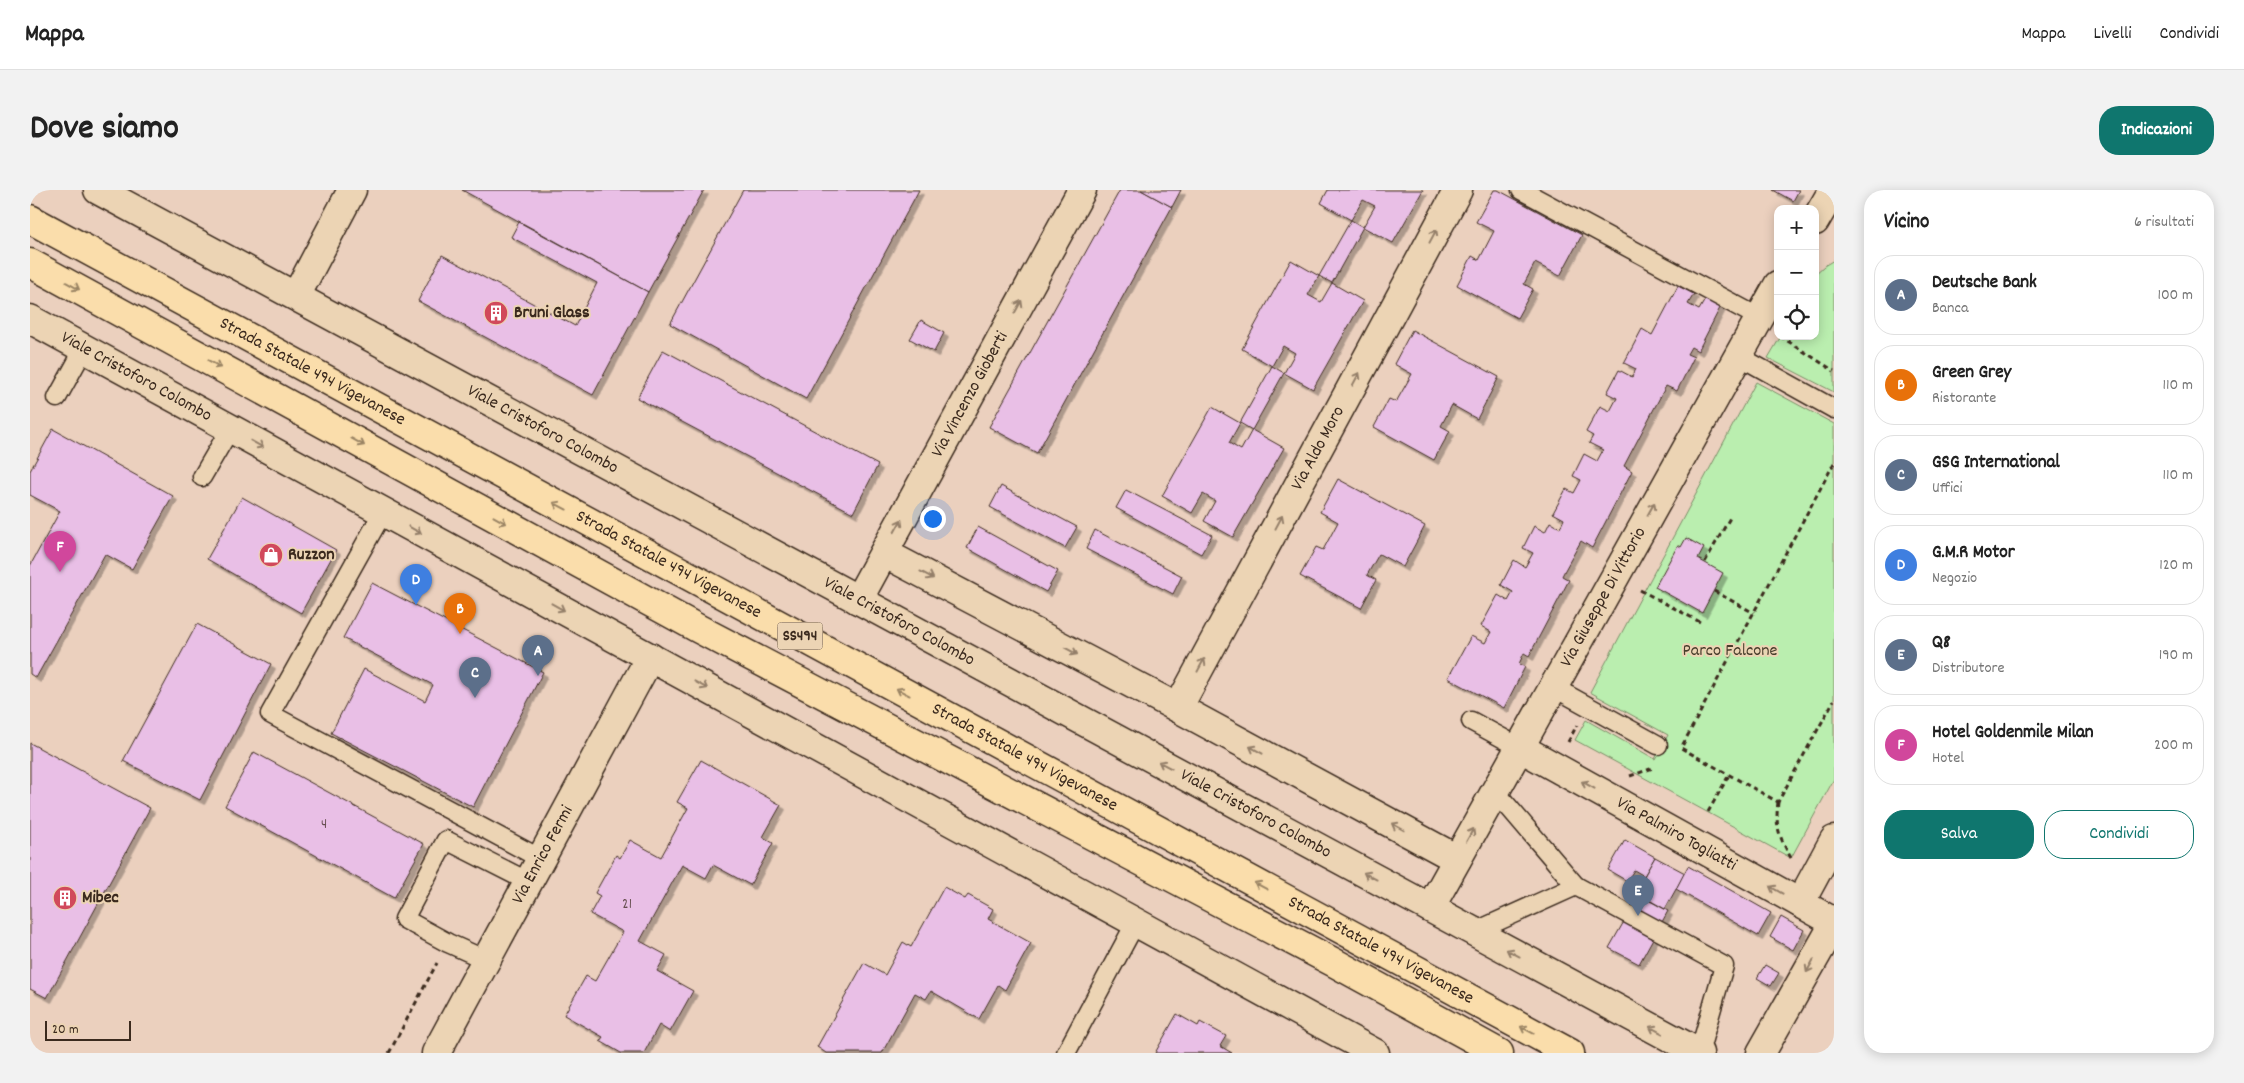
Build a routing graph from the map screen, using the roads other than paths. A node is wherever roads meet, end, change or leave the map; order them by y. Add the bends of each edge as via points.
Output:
1 (98, 190) edge
2 (352, 190) edge
3 (1082, 190) edge
4 (1458, 190) edge
5 (1521, 190) edge
6 (1833, 190) edge
7 (1819, 214) edge
8 (30, 219) edge
9 (1819, 230) edge
10 (1834, 231) edge
11 (30, 263) edge
12 (1774, 291) edge
13 (296, 296) junction
14 (1758, 317) junction
15 (30, 320) edge
16 (84, 349) junction
17 (1737, 355) junction
18 (58, 398) dead end
19 (1834, 409) edge
20 (230, 429) junction
21 (202, 477) dead end
22 (383, 512) junction
23 (884, 553) junction
24 (858, 600) junction
25 (650, 657) junction
26 (1553, 686) junction
27 (1178, 708) junction
28 (1471, 721) dead end
29 (1658, 745) dead end
30 (1519, 747) junction
31 (1495, 790) junction
32 (1834, 840) edge
33 (1457, 859) junction
34 (535, 870) junction
35 (1576, 886) junction
36 (1800, 903) junction
37 (1430, 908) junction
38 (1136, 922) junction
39 (1834, 923) edge
40 (1474, 932) junction
41 (486, 960) junction
42 (440, 1052) edge
43 (1370, 1052) edge
44 (1066, 1053) edge
45 (1499, 1053) edge
46 (1570, 1053) edge
47 (1699, 1053) edge
48 (1761, 1053) edge

1 - 13 street, Viale Cristoforo Colombo
2 - 13 street
23 -> 3 street, Via Vincenzo Gioberti
27 -> 4 street, Via Aldo Moro
5 - 14 lane
6 - 7 street
46 -> 8 main road, Strada Statale 494 Vigevanese / SS494
9 - 10 street
11 -> 45 main road, Strada Statale 494 Vigevanese / SS494 via 700,629 1335,963
12 - 14 street, Via Giuseppe Di Vittorio
13 - 24 street, Viale Cristoforo Colombo
14 - 17 street, Via Giuseppe Di Vittorio
15 - 16 street, Viale Cristoforo Colombo
16 - 18 lane
16 - 20 street, Viale Cristoforo Colombo
17 - 19 lane
26 -> 17 street, Via Giuseppe Di Vittorio
20 - 21 lane
20 -> 22 street, Viale Cristoforo Colombo
22 -> 25 street, Viale Cristoforo Colombo
22 - 34 lane via 270,714
23 - 24 street, Via Vincenzo Gioberti
23 -> 27 street
37 -> 24 street, Viale Cristoforo Colombo
25 - 34 street, Via Enrico Fermi
25 -> 38 street, Viale Cristoforo Colombo
26 - 29 lane
26 - 30 street, Via Giuseppe Di Vittorio
33 -> 27 street
28 - 30 lane
30 - 31 street, Via Giuseppe Di Vittorio
36 -> 30 street, Via Palmiro Togliatti
33 -> 31 street, Via Giuseppe Di Vittorio
31 - 35 lane
32 - 36 street
33 - 37 street, Via Giuseppe Di Vittorio
34 - 41 street, Via Enrico Fermi
34 - 41 lane via 446,840 404,919
35 - 40 lane
35 - 47 lane via 1724,966
36 - 39 street, Via Palmiro Togliatti
37 - 40 street, Viale Cristoforo Colombo
38 - 43 street, Viale Cristoforo Colombo
38 - 44 lane
39 -> 48 street, Via Palmiro Togliatti
47 -> 40 street, Viale Cristoforo Colombo
41 - 42 street, Via Enrico Fermi

